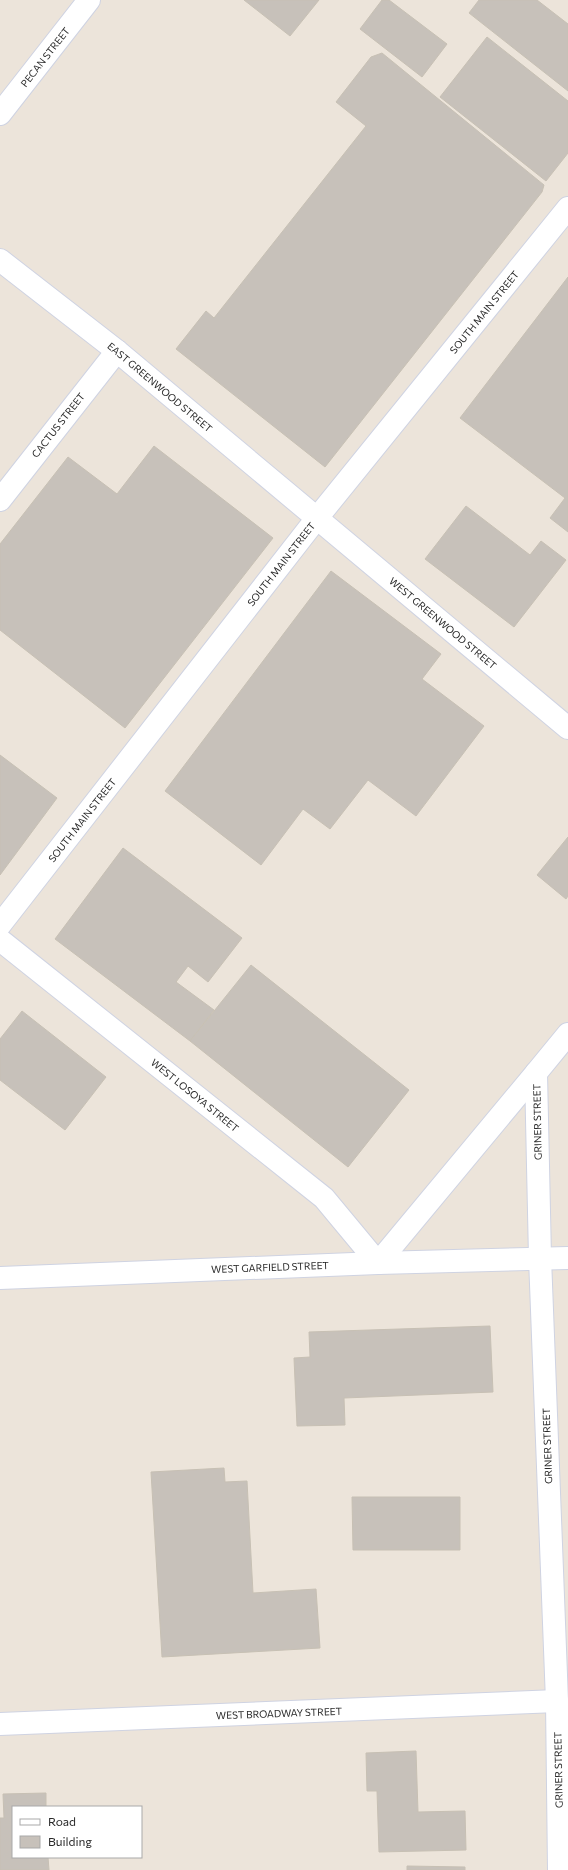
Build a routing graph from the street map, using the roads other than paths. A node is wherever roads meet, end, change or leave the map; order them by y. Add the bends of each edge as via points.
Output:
1 (89, 0) edge
2 (0, 114) edge
3 (568, 208) edge
4 (0, 260) edge
5 (117, 351) junction
6 (0, 500) edge
7 (317, 518) junction
8 (568, 728) edge
9 (0, 925) edge
10 (0, 940) edge
11 (568, 1034) edge
12 (536, 1073) junction
13 (540, 1258) junction
14 (568, 1258) edge
15 (378, 1263) junction
16 (0, 1278) edge
17 (558, 1701) junction
18 (0, 1724) edge
19 (559, 1870) edge

1 - 2 street, PECAN STREET
3 - 7 street, SOUTH MAIN STREET
4 - 5 street, EAST GREENWOOD STREET
5 - 6 street, CACTUS STREET
5 - 7 street, EAST GREENWOOD STREET
7 - 8 street, WEST GREENWOOD STREET
7 - 9 street, SOUTH MAIN STREET
10 - 15 street, WEST LOSOYA STREET via 324,1198
11 - 12 street, GRINER STREET
12 - 13 street, GRINER STREET
12 - 15 street
13 - 14 street, WEST GARFIELD STREET
13 - 15 street, WEST GARFIELD STREET
13 - 17 street, GRINER STREET
15 - 16 street, WEST GARFIELD STREET
17 - 18 street, WEST BROADWAY STREET
17 - 19 street, GRINER STREET

